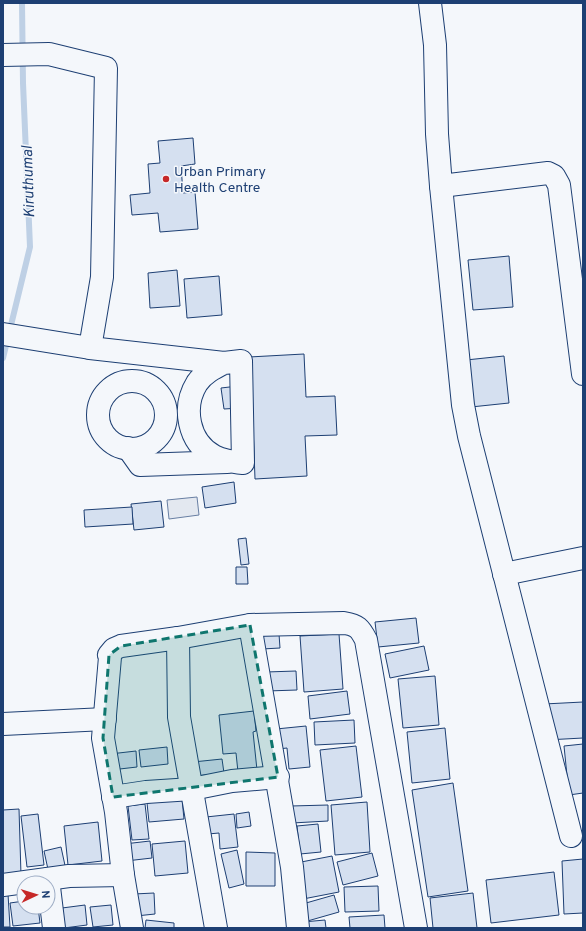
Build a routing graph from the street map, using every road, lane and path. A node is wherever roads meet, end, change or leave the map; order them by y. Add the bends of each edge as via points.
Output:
1 (430, 3) edge
2 (3, 54) edge
3 (441, 186) junction
4 (3, 334) edge
5 (100, 349) junction
6 (224, 363) junction
7 (583, 374) edge
8 (143, 383) junction
9 (189, 415) junction
10 (166, 417) junction
11 (128, 448) junction
12 (227, 462) junction
13 (583, 558) edge
14 (504, 574) junction
15 (250, 625) junction
16 (178, 638) junction
17 (105, 719) junction
18 (3, 724) edge
19 (278, 777) junction
20 (192, 789) junction
21 (113, 796) junction
22 (571, 836) dead end
23 (123, 875) junction
24 (56, 878) edge
25 (16, 883) edge
26 (3, 885) edge
27 (52, 915) edge
28 (54, 928) edge
29 (132, 928) edge
30 (216, 928) edge
31 (298, 928) edge
32 (416, 928) edge

1 - 3 street via 435,45
2 - 5 street via 50,54 106,68
3 - 7 street via 548,173 554,176 559,184
3 - 14 street via 463,405
4 - 5 street
5 - 6 street
5 - 8 street
6 - 9 street via 209,371 198,383 190,398
6 - 12 street via 241,361 243,463
8 - 10 street via 153,388 160,396 165,406
8 - 11 street via 121,382 111,388 99,407 101,429 108,439
9 - 10 street
9 - 12 street via 192,431 201,445 213,456
10 - 11 street via 158,437 139,448
11 - 12 street via 140,465
13 - 14 street
14 - 22 street
15 - 16 street
15 - 19 street
15 - 32 street via 344,623 354,625 366,640
16 - 17 street via 121,646 109,654
16 - 20 street via 179,717
17 - 18 street
17 - 21 street via 103,738
19 - 20 street via 232,780
19 - 31 street via 292,867
20 - 21 street
20 - 30 street
21 - 23 street
23 - 24 street
23 - 29 street
25 - 26 street
27 - 28 street

